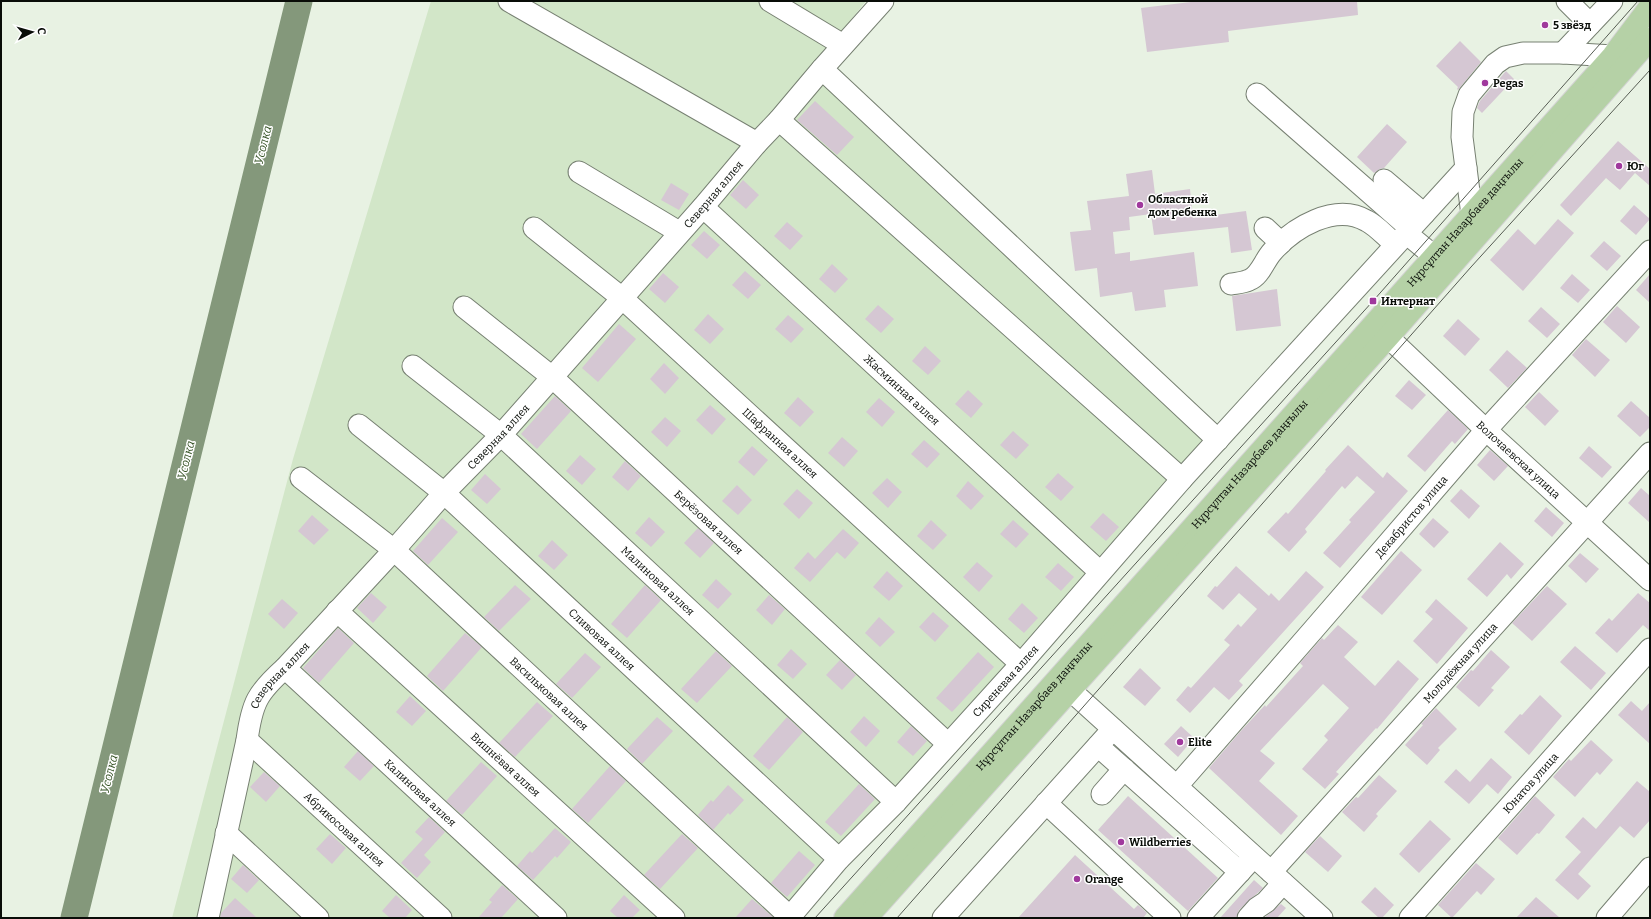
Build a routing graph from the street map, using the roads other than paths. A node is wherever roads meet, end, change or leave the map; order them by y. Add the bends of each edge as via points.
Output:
1 (509, 1) edge
2 (770, 1) edge
3 (883, 1) edge
4 (1567, 1) edge
5 (1612, 1) edge
6 (1650, 7) edge
7 (1590, 24) junction
8 (1650, 39) edge
9 (843, 45) junction
10 (1563, 53) junction
11 (1614, 56) junction
12 (822, 68) junction
13 (1257, 94) dead end
14 (779, 120) junction
15 (757, 142) junction
16 (1466, 168) junction
17 (579, 172) dead end
18 (1384, 180) dead end
19 (703, 206) junction
20 (1472, 215) junction
21 (534, 228) dead end
22 (1265, 228) dead end
23 (1409, 230) junction
24 (679, 232) junction
25 (1281, 243) junction
26 (1650, 251) edge
27 (1435, 258) junction
28 (1231, 284) dead end
29 (622, 298) junction
30 (464, 307) dead end
31 (1388, 337) junction
32 (413, 366) dead end
33 (552, 377) junction
34 (359, 425) dead end
35 (1486, 430) junction
36 (501, 436) junction
37 (1218, 440) junction
38 (1650, 453) edge
39 (301, 478) dead end
40 (1182, 479) junction
41 (444, 492) junction
42 (1587, 522) junction
43 (394, 550) junction
44 (1100, 572) junction
45 (1650, 580) edge
46 (337, 611) junction
47 (1650, 648) edge
48 (1021, 664) junction
49 (285, 668) junction
50 (1064, 684) junction
51 (1113, 729) junction
52 (247, 740) junction
53 (948, 744) junction
54 (1098, 746) junction
55 (1124, 769) junction
56 (1177, 786) junction
57 (1102, 794) dead end
58 (896, 802) junction
59 (1046, 803) junction
60 (226, 833) junction
61 (1254, 857) junction
62 (840, 859) junction
63 (1650, 868) edge
64 (1240, 872) junction
65 (1277, 877) junction
66 (208, 918) edge
67 (318, 918) edge
68 (441, 918) edge
69 (556, 918) edge
70 (674, 918) edge
71 (789, 918) edge
72 (845, 918) edge
73 (866, 918) edge
74 (943, 918) edge
75 (1170, 918) edge
76 (1198, 918) edge
77 (1248, 918) edge
78 (1322, 918) edge
79 (1410, 918) edge
80 (1607, 918) edge

1 - 15 street
2 - 9 street
3 - 9 street, Северная аллея
4 - 7 street
5 - 7 street
6 - 11 main road, Нұрсұлтан Назарбаев даңғылы
7 - 10 street
8 - 31 main road, Нұрсұлтан Назарбаев даңғылы
9 - 12 street, Северная аллея
10 - 11 street
10 - 16 street via 1514,54 1505,57 1469,95 1463,112 1462,137
11 - 20 main road, Нұрсұлтан Назарбаев даңғылы
12 - 14 street, Северная аллея
12 - 37 street
13 - 23 street
14 - 15 street, Северная аллея
14 - 40 street
15 - 19 street, Северная аллея
16 - 20 street
16 - 23 street, Сиреневая аллея
17 - 24 street
18 - 23 street
19 - 24 street, Северная аллея
19 - 44 street, Жасминная аллея
20 - 27 main road, Нұрсұлтан Назарбаев даңғылы
21 - 29 street, Шафранная аллея
22 - 25 street
23 - 25 street via 1367,221 1349,214 1328,216 1286,237
23 - 27 street
23 - 37 street, Сиреневая аллея
24 - 29 street, Северная аллея
25 - 28 street via 1256,276 1248,281
26 - 35 street, Декабристов улица
27 - 50 main road, Нұрсұлтан Назарбаев даңғылы
29 - 33 street, Северная аллея
29 - 48 street, Шафранная аллея
30 - 33 street, Берёзовая аллея
31 - 35 street, Волочаевская улица
31 - 50 main road, Нұрсұлтан Назарбаев даңғылы
32 - 36 street, Малиновая аллея
33 - 36 street, Северная аллея
33 - 53 street, Берёзовая аллея
34 - 41 street, Сливовая аллея
35 - 42 street, Волочаевская улица
35 - 56 street, Декабристов улица
36 - 41 street, Северная аллея
36 - 58 street, Малиновая аллея
37 - 40 street, Сиреневая аллея
38 - 42 street, Молодёжная улица
39 - 43 street, Васильковая аллея
40 - 44 street, Сиреневая аллея
41 - 43 street, Северная аллея
41 - 62 street, Сливовая аллея
42 - 45 street, Волочаевская улица
42 - 65 street, Молодёжная улица
43 - 46 street, Северная аллея
43 - 71 street, Васильковая аллея
44 - 48 street, Сиреневая аллея
46 - 49 street, Северная аллея
46 - 70 street, Вишнёвая аллея
47 - 79 street, Юнатов улица
48 - 53 street, Сиреневая аллея
49 - 52 street, Северная аллея via 271,680 256,699
49 - 69 street, Калиновая аллея
50 - 51 street
50 - 72 main road, Нұрсұлтан Назарбаев даңғылы
50 - 73 main road, Нұрсұлтан Назарбаев даңғылы
51 - 54 street
51 - 56 street
52 - 60 street, Северная аллея
52 - 68 street, Абрикосовая аллея
53 - 58 street, Сиреневая аллея
54 - 55 street
54 - 59 street
55 - 57 street
55 - 64 street
56 - 61 street
58 - 62 street, Сиреневая аллея
59 - 74 street
59 - 75 street
60 - 66 street, Северная аллея
60 - 67 street
61 - 64 street
61 - 65 street
62 - 71 street, Сиреневая аллея
63 - 80 street
64 - 76 street
65 - 77 street, Молодёжная улица via 1266,902
65 - 78 street

